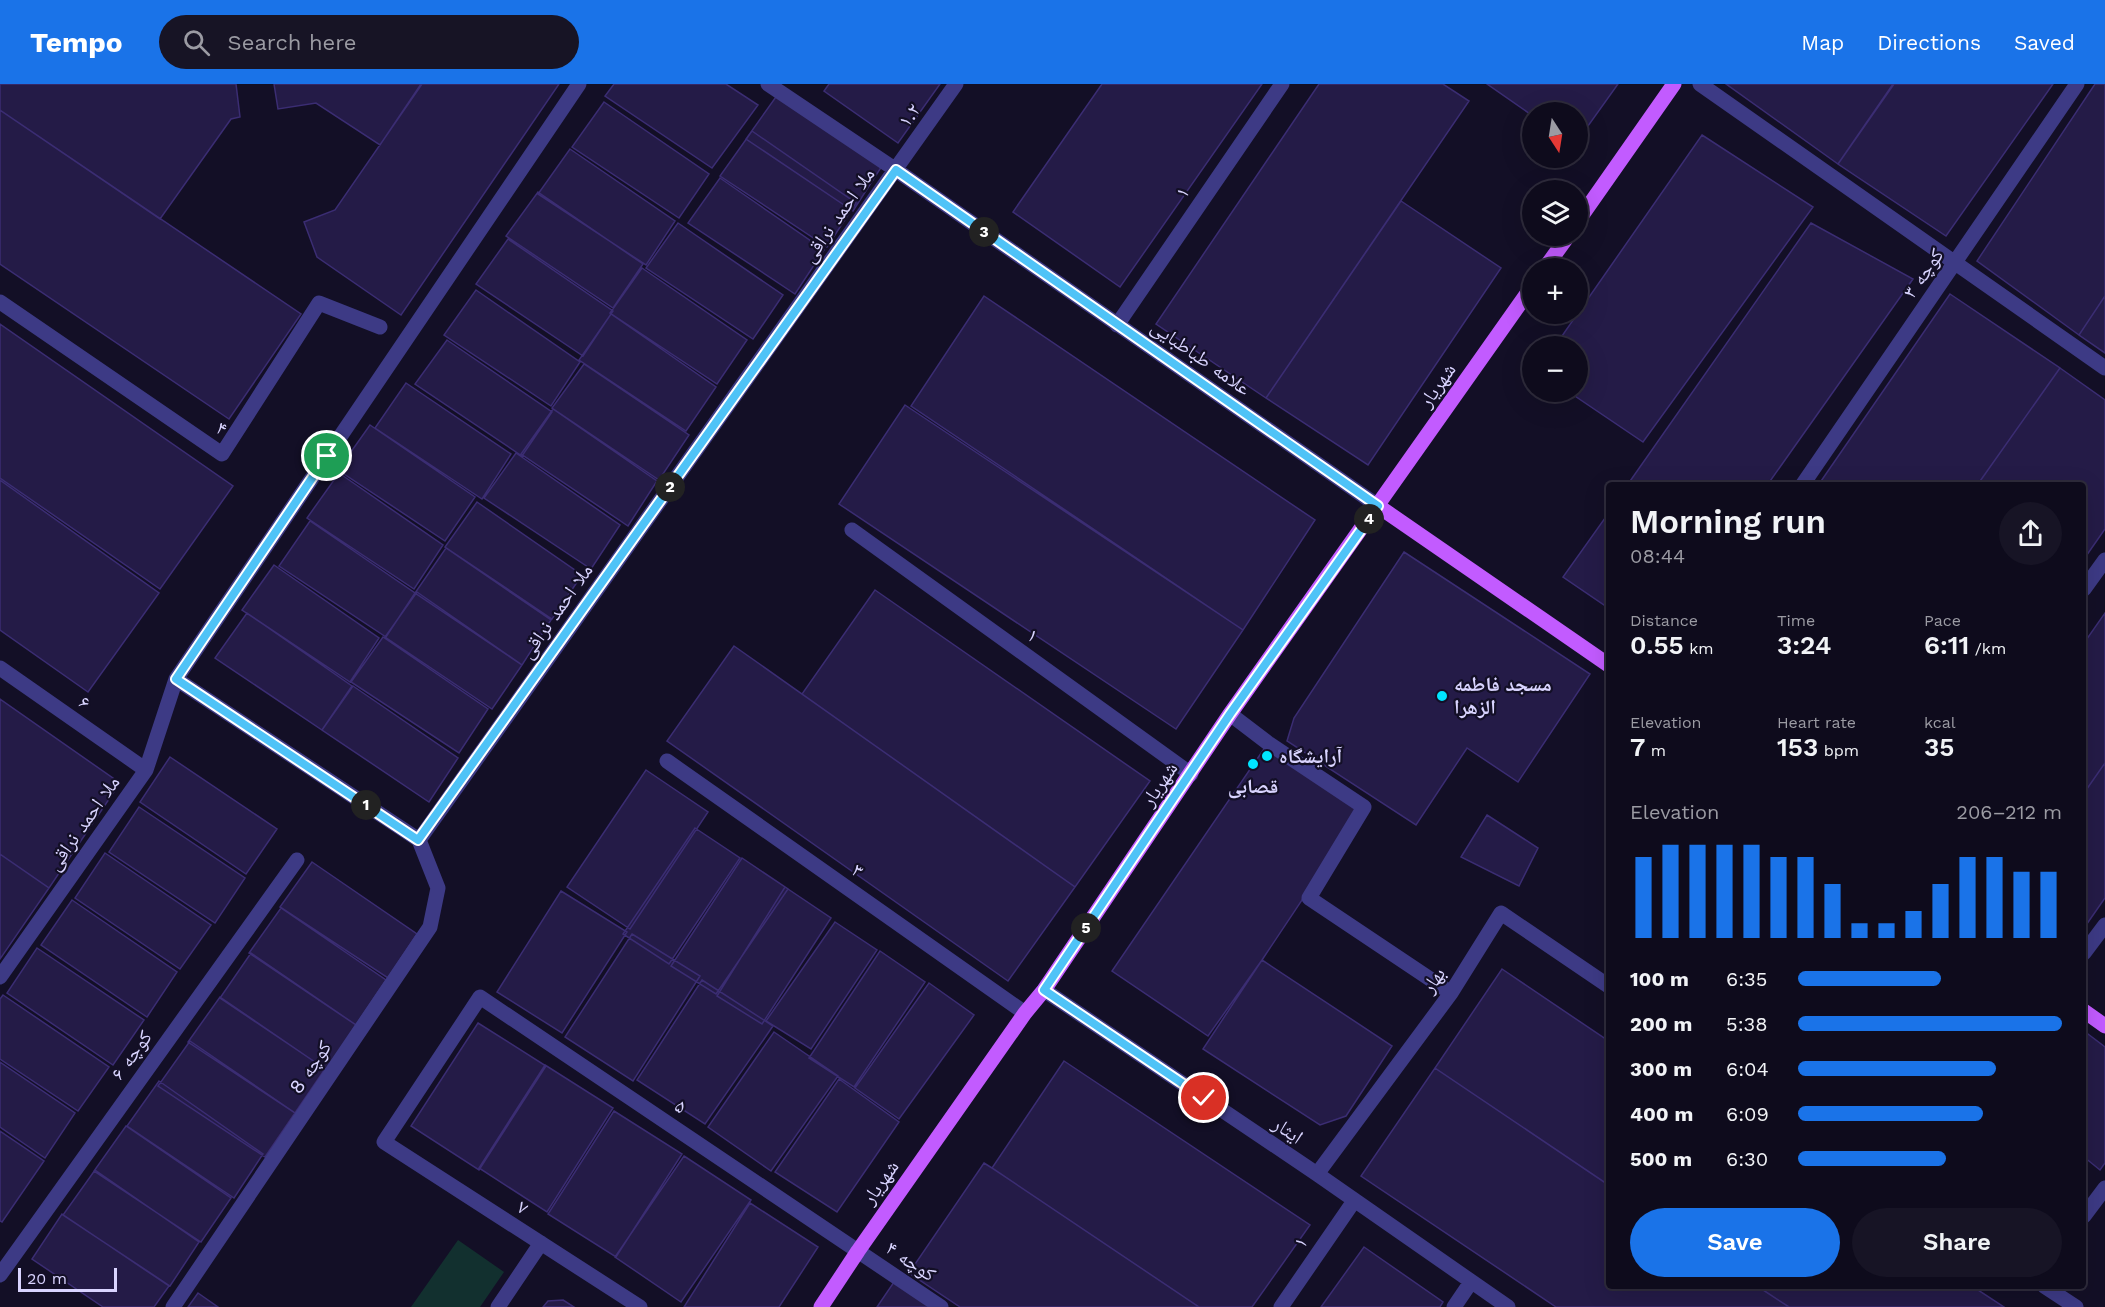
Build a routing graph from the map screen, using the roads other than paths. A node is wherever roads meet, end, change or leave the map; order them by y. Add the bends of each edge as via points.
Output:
1 (579, 84) edge
2 (768, 84) edge
3 (956, 84) edge
4 (1282, 84) edge
5 (1674, 84) edge
6 (1700, 84) edge
7 (2077, 84) edge
8 (896, 170) junction
9 (1588, 207) edge
10 (1956, 262) junction
11 (1522, 301) edge
12 (0, 302) edge
13 (1117, 325) junction
14 (380, 327) dead end
15 (2105, 368) edge
16 (1804, 482) edge
17 (1378, 506) junction
18 (852, 530) dead end
19 (2105, 560) edge
20 (2086, 586) edge
21 (1606, 663) edge
22 (0, 668) edge
23 (176, 679) junction
24 (1230, 714) junction
25 (667, 761) dead end
26 (146, 770) junction
27 (1191, 774) junction
28 (418, 840) junction
29 (297, 860) dead end
30 (2105, 925) edge
31 (2086, 950) edge
32 (0, 978) edge
33 (1606, 984) edge
34 (1044, 990) junction
35 (1451, 993) junction
36 (2086, 1012) edge
37 (1025, 1013) junction
38 (2105, 1026) edge
39 (384, 1142) joint
40 (1317, 1174) junction
41 (2105, 1188) edge
42 (1354, 1201) junction
43 (2086, 1213) edge
44 (541, 1243) junction
45 (858, 1251) junction
46 (0, 1275) edge
47 (1471, 1282) junction
48 (2049, 1289) edge
49 (173, 1307) edge
50 (498, 1307) edge
51 (640, 1307) edge
52 (821, 1307) edge
53 (941, 1307) edge
54 (1281, 1307) edge
55 (1454, 1307) edge
56 (1508, 1307) edge
57 (2076, 1307) edge

1 - 23 street, ملا احمد نراقی
2 - 8 street, علامه طباطبایی
3 - 8 street, ۱.۲
4 - 13 street, ۱
5 - 9 main road
6 - 10 street
7 - 10 street, کوچه ۳
8 - 13 street, علامه طباطبایی
8 - 28 street, ملا احمد نراقی
10 - 15 street
10 - 16 street, کوچه ۳
11 - 17 main road, شهریار
12 - 14 street, ۴ via 222,454 319,303
13 - 17 street, علامه طباطبایی
17 - 21 main road, علامه طباطبایی
17 - 24 main road, شهریار
18 - 27 street, ۱
19 - 20 street
22 - 26 street, ۶
23 - 26 street, ملا احمد نراقی
23 - 28 street
24 - 27 main road, شهریار
24 - 35 street via 1364,807 1309,898
25 - 37 street, ۳
26 - 32 street, ملا احمد نراقی
27 - 34 main road, شهریار
28 - 49 street, کوچه 8 via 438,888 430,927
29 - 46 street, کوچه ۶
30 - 31 street
33 - 35 street, بهار via 1501,913
34 - 37 main road, شهریار
34 - 40 street, ایثار
35 - 40 street, بهار
36 - 38 main road
37 - 45 main road, شهریار
39 - 44 street, ۷
39 - 45 street, ۵ via 480,997
40 - 42 street, ایثار
41 - 43 street
42 - 47 street, ایثار
42 - 54 street, ۱
44 - 50 street
44 - 51 street, ۷
45 - 52 main road, شهریار
45 - 53 street, کوچه ۴
47 - 55 street
47 - 56 street, ایثار
48 - 57 street

